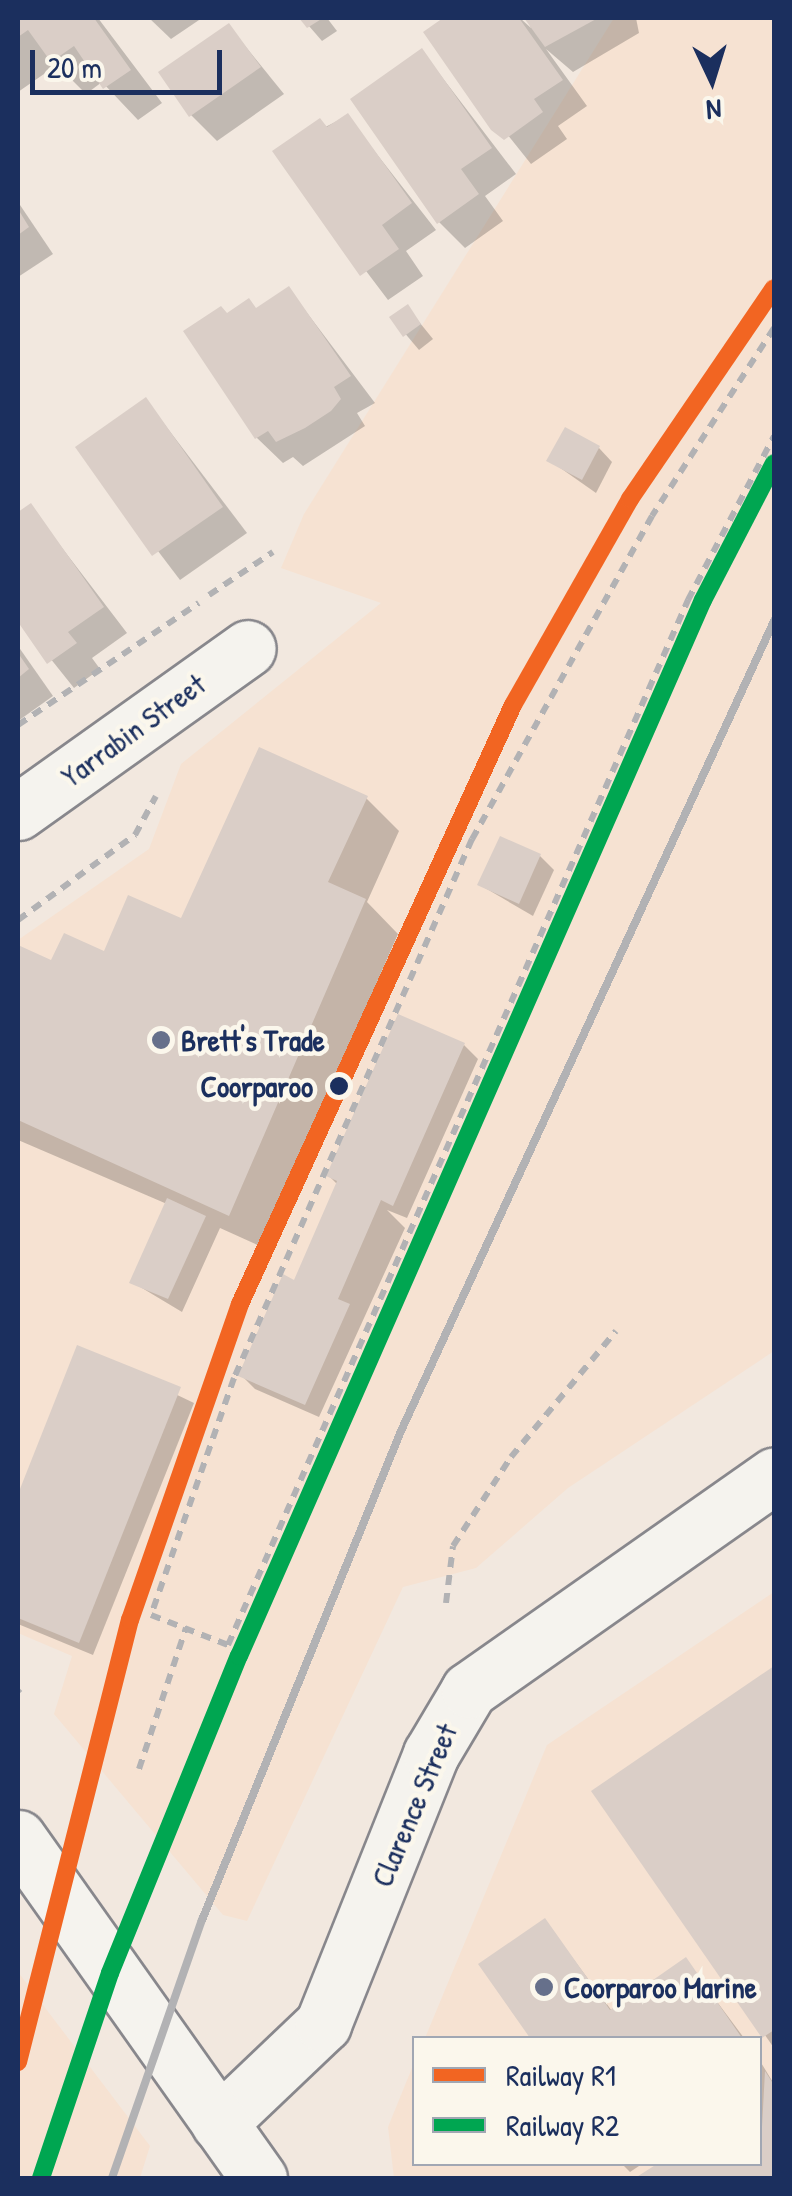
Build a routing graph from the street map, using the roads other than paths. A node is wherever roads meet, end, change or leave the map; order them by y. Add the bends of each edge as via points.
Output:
1 (248, 648) dead end
2 (18, 812) edge
3 (774, 1476) edge
4 (18, 1838) edge
5 (219, 2123) junction
6 (259, 2178) edge

1 - 2 street, Yarrabin Street
3 - 5 street, Clarence Street via 469,1690 431,1754 322,2024
4 - 5 street
5 - 6 street

